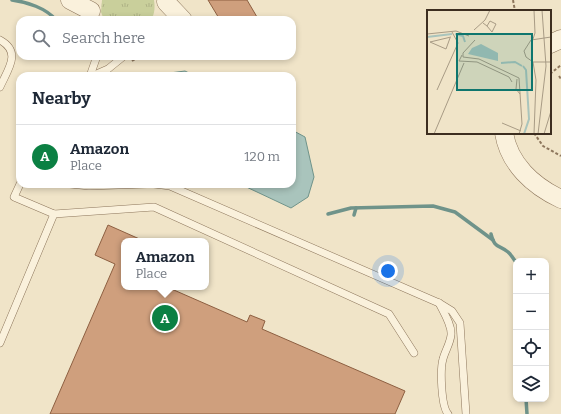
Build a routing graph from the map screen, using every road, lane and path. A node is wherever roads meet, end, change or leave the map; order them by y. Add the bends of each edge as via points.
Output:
1 (70, 0) edge
2 (513, 0) edge
3 (166, 1) edge
4 (92, 10) edge
5 (515, 10) edge
6 (164, 16) edge
7 (179, 16) edge
8 (561, 39) edge
9 (0, 40) edge
10 (551, 44) edge
11 (96, 60) edge
12 (119, 60) edge
13 (561, 65) edge
14 (92, 72) edge
15 (100, 72) edge
16 (551, 73) edge
17 (559, 76) dead end
18 (561, 79) edge
19 (0, 87) edge
20 (535, 134) edge
21 (500, 136) edge
22 (561, 156) edge
23 (18, 188) edge
24 (175, 188) edge
25 (561, 199) edge
26 (54, 214) junction
27 (438, 303) junction
28 (0, 343) edge
29 (414, 353) dead end
30 (448, 414) edge
31 (466, 414) edge

1 - 4 street
2 - 5 path
3 - 6 street
3 - 7 street
8 - 10 street
9 - 19 lane via 12,50 12,61
11 - 14 lane
12 - 15 lane
13 - 16 path
17 - 18 path
20 - 22 path via 542,146
21 - 25 street via 517,166 531,181
23 - 26 lane via 14,197
24 - 27 lane
26 - 28 lane
26 - 29 lane via 154,207 389,314
27 - 30 lane via 451,334 441,369 444,403
27 - 31 lane via 452,311 460,323

